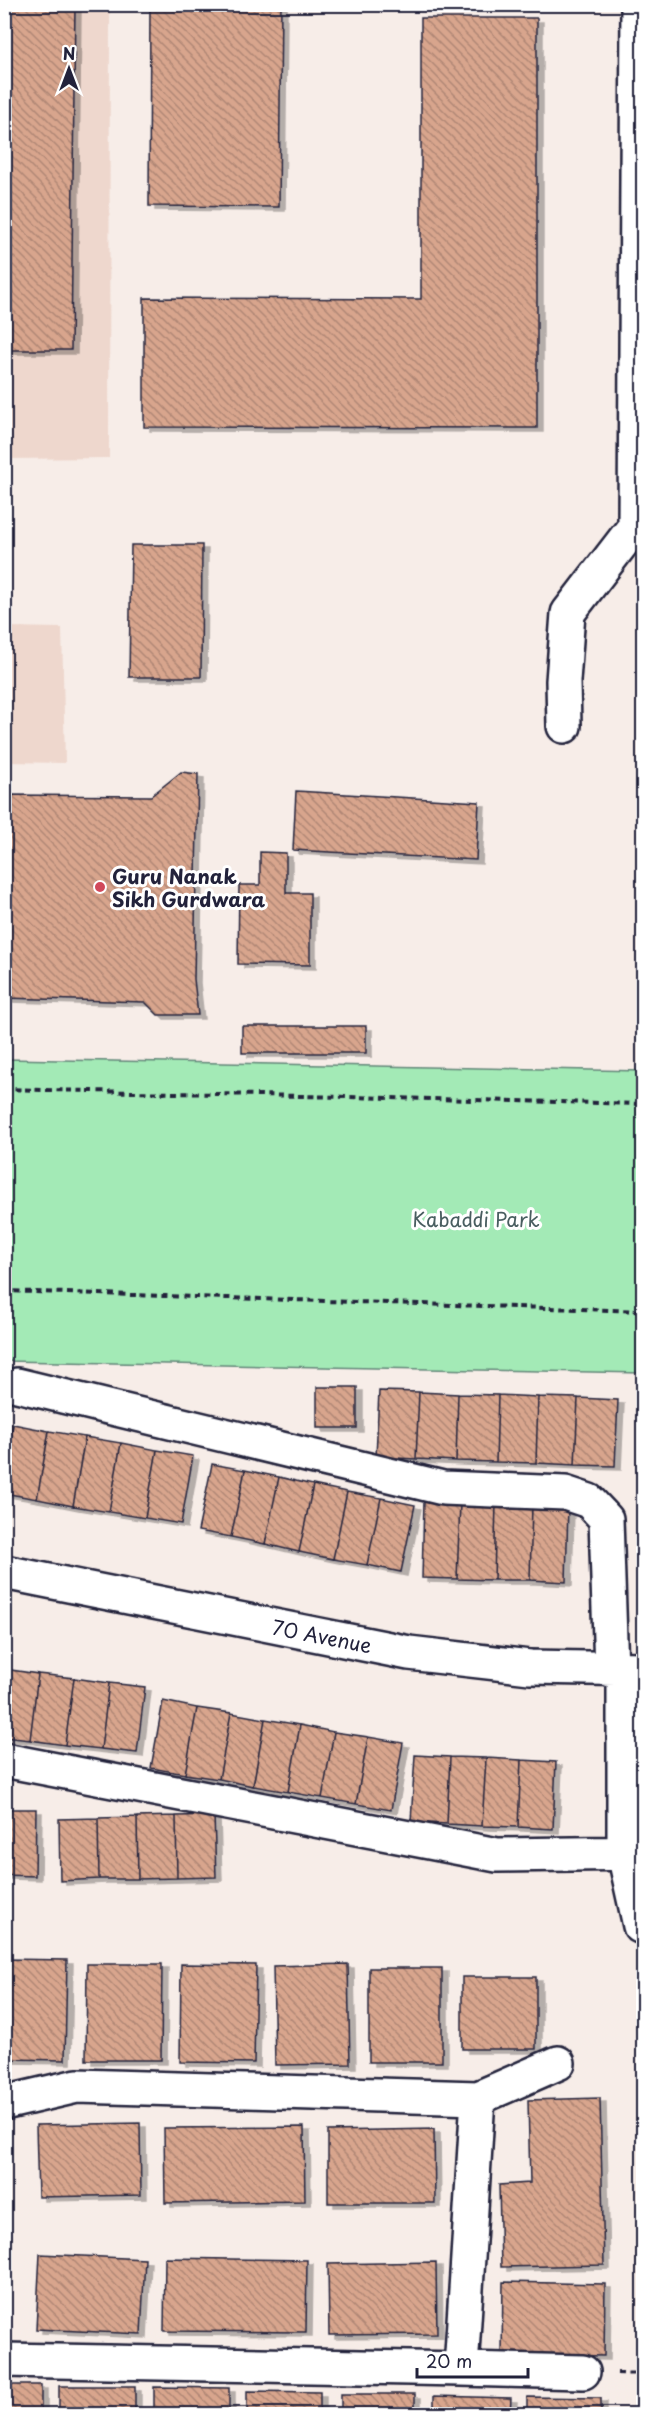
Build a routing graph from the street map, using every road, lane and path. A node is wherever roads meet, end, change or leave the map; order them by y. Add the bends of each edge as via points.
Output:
1 (638, 4) edge
2 (640, 434) edge
3 (564, 726) dead end
4 (4, 1089) edge
5 (644, 1104) edge
6 (4, 1292) edge
7 (644, 1311) edge
8 (17, 1385) dead end
9 (4, 1572) edge
10 (626, 1670) edge
11 (4, 1761) edge
12 (634, 1853) edge
13 (640, 1926) dead end
14 (558, 2063) dead end
15 (478, 2098) junction
16 (4, 2103) edge
17 (4, 2360) edge
18 (461, 2369) junction
19 (583, 2372) dead end

1 - 2 street
2 - 3 street via 635,526 568,613
4 - 5 path
6 - 7 path
8 - 10 street via 443,1488 565,1493 589,1501 606,1520
9 - 10 street, 70 Avenue via 409,1653 530,1667
10 - 12 street
11 - 12 street via 497,1855
12 - 13 street
14 - 15 street
15 - 16 street via 77,2086
15 - 18 street
17 - 18 street
18 - 19 street

